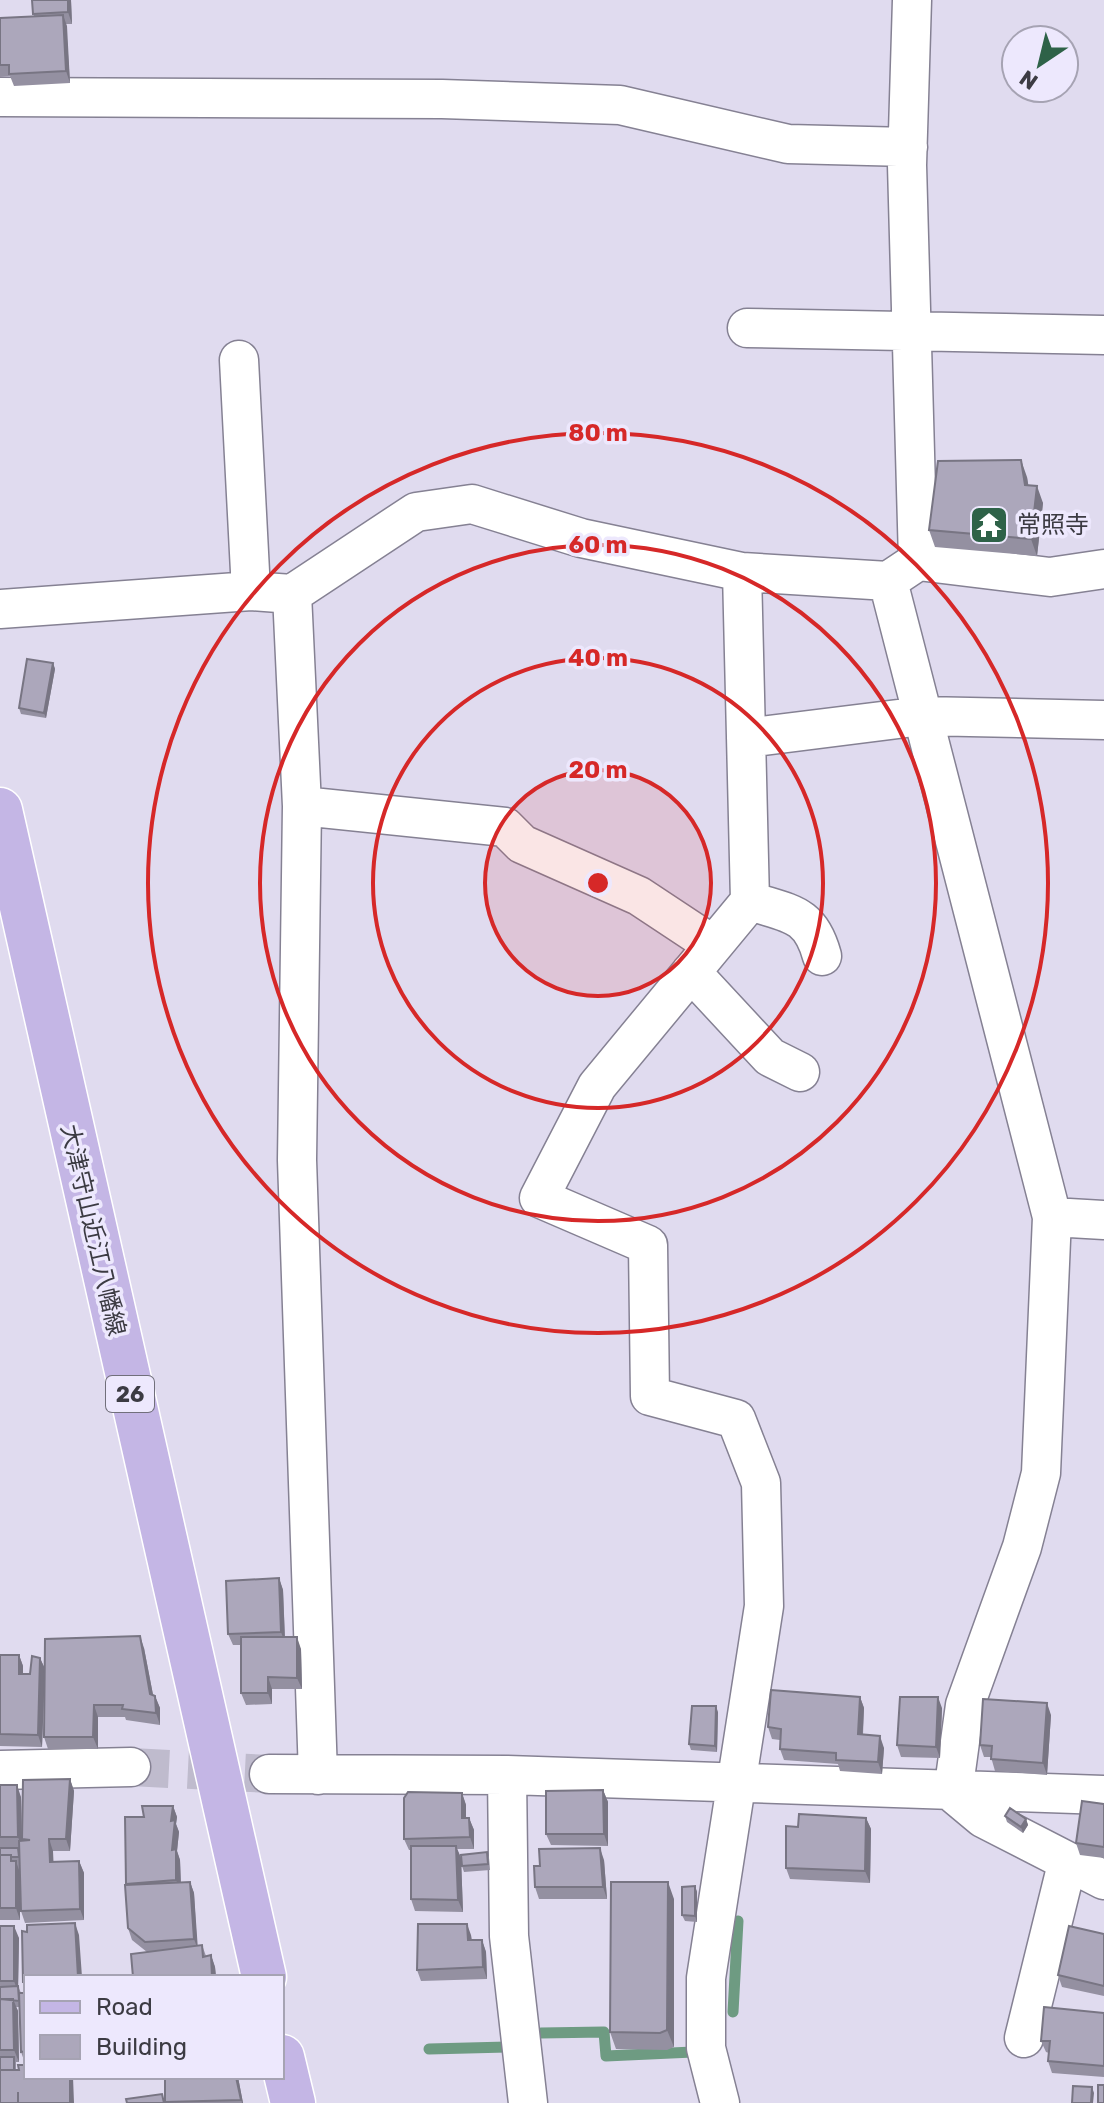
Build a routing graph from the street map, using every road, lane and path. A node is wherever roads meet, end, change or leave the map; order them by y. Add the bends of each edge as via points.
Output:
1 (912, 0) edge
2 (0, 97) edge
3 (908, 147) junction
4 (747, 328) dead end
5 (912, 334) junction
6 (1104, 335) edge
7 (239, 360) dead end
8 (1104, 569) edge
9 (903, 571) junction
10 (742, 572) junction
11 (251, 591) junction
12 (292, 594) junction
13 (0, 609) edge
14 (922, 716) junction
15 (1104, 720) edge
16 (746, 738) junction
17 (302, 806) junction
18 (0, 810) edge
19 (750, 901) junction
20 (822, 956) dead end
21 (702, 958) junction
22 (800, 1072) dead end
23 (1052, 1217) junction
24 (1104, 1220) edge
25 (131, 1767) tunnel mouth
26 (0, 1770) edge
27 (269, 1774) tunnel mouth
28 (318, 1775) junction
29 (507, 1775) junction
30 (737, 1784) junction
31 (953, 1793) junction
32 (1104, 1795) edge
33 (1067, 1864) junction
34 (1104, 1880) edge
35 (264, 1975) edge
36 (1024, 2038) dead end
37 (284, 2065) edge
38 (293, 2103) edge
39 (528, 2103) edge
40 (720, 2103) edge

1 - 3 street
2 - 3 street via 620,105 788,144
3 - 5 street
4 - 5 street
5 - 6 street
5 - 9 street
7 - 11 street
8 - 9 street via 1050,577
9 - 10 street
9 - 14 street
10 - 12 street via 581,538 472,504 416,512
10 - 16 street
11 - 12 street
11 - 13 street
12 - 17 street
14 - 15 street
14 - 16 street
14 - 23 street
16 - 19 street
17 - 21 street via 505,827 522,844 639,896
17 - 28 street via 297,1160
18 - 35 main road, 大津守山近江八幡線 / 26
19 - 20 street via 805,919
19 - 21 street
21 - 22 street via 770,1057
21 - 30 street via 597,1086 539,1198 648,1245 650,1396 736,1419 761,1483 764,1606
23 - 24 street
23 - 31 street via 1041,1473 1022,1547 965,1705
25 - 26 street
27 - 28 street
28 - 29 street
29 - 30 street
29 - 39 street via 509,1936
30 - 31 street
30 - 40 street via 706,1978 706,2048
31 - 32 street
31 - 33 street via 983,1818
33 - 34 street
33 - 36 street
37 - 38 main road

